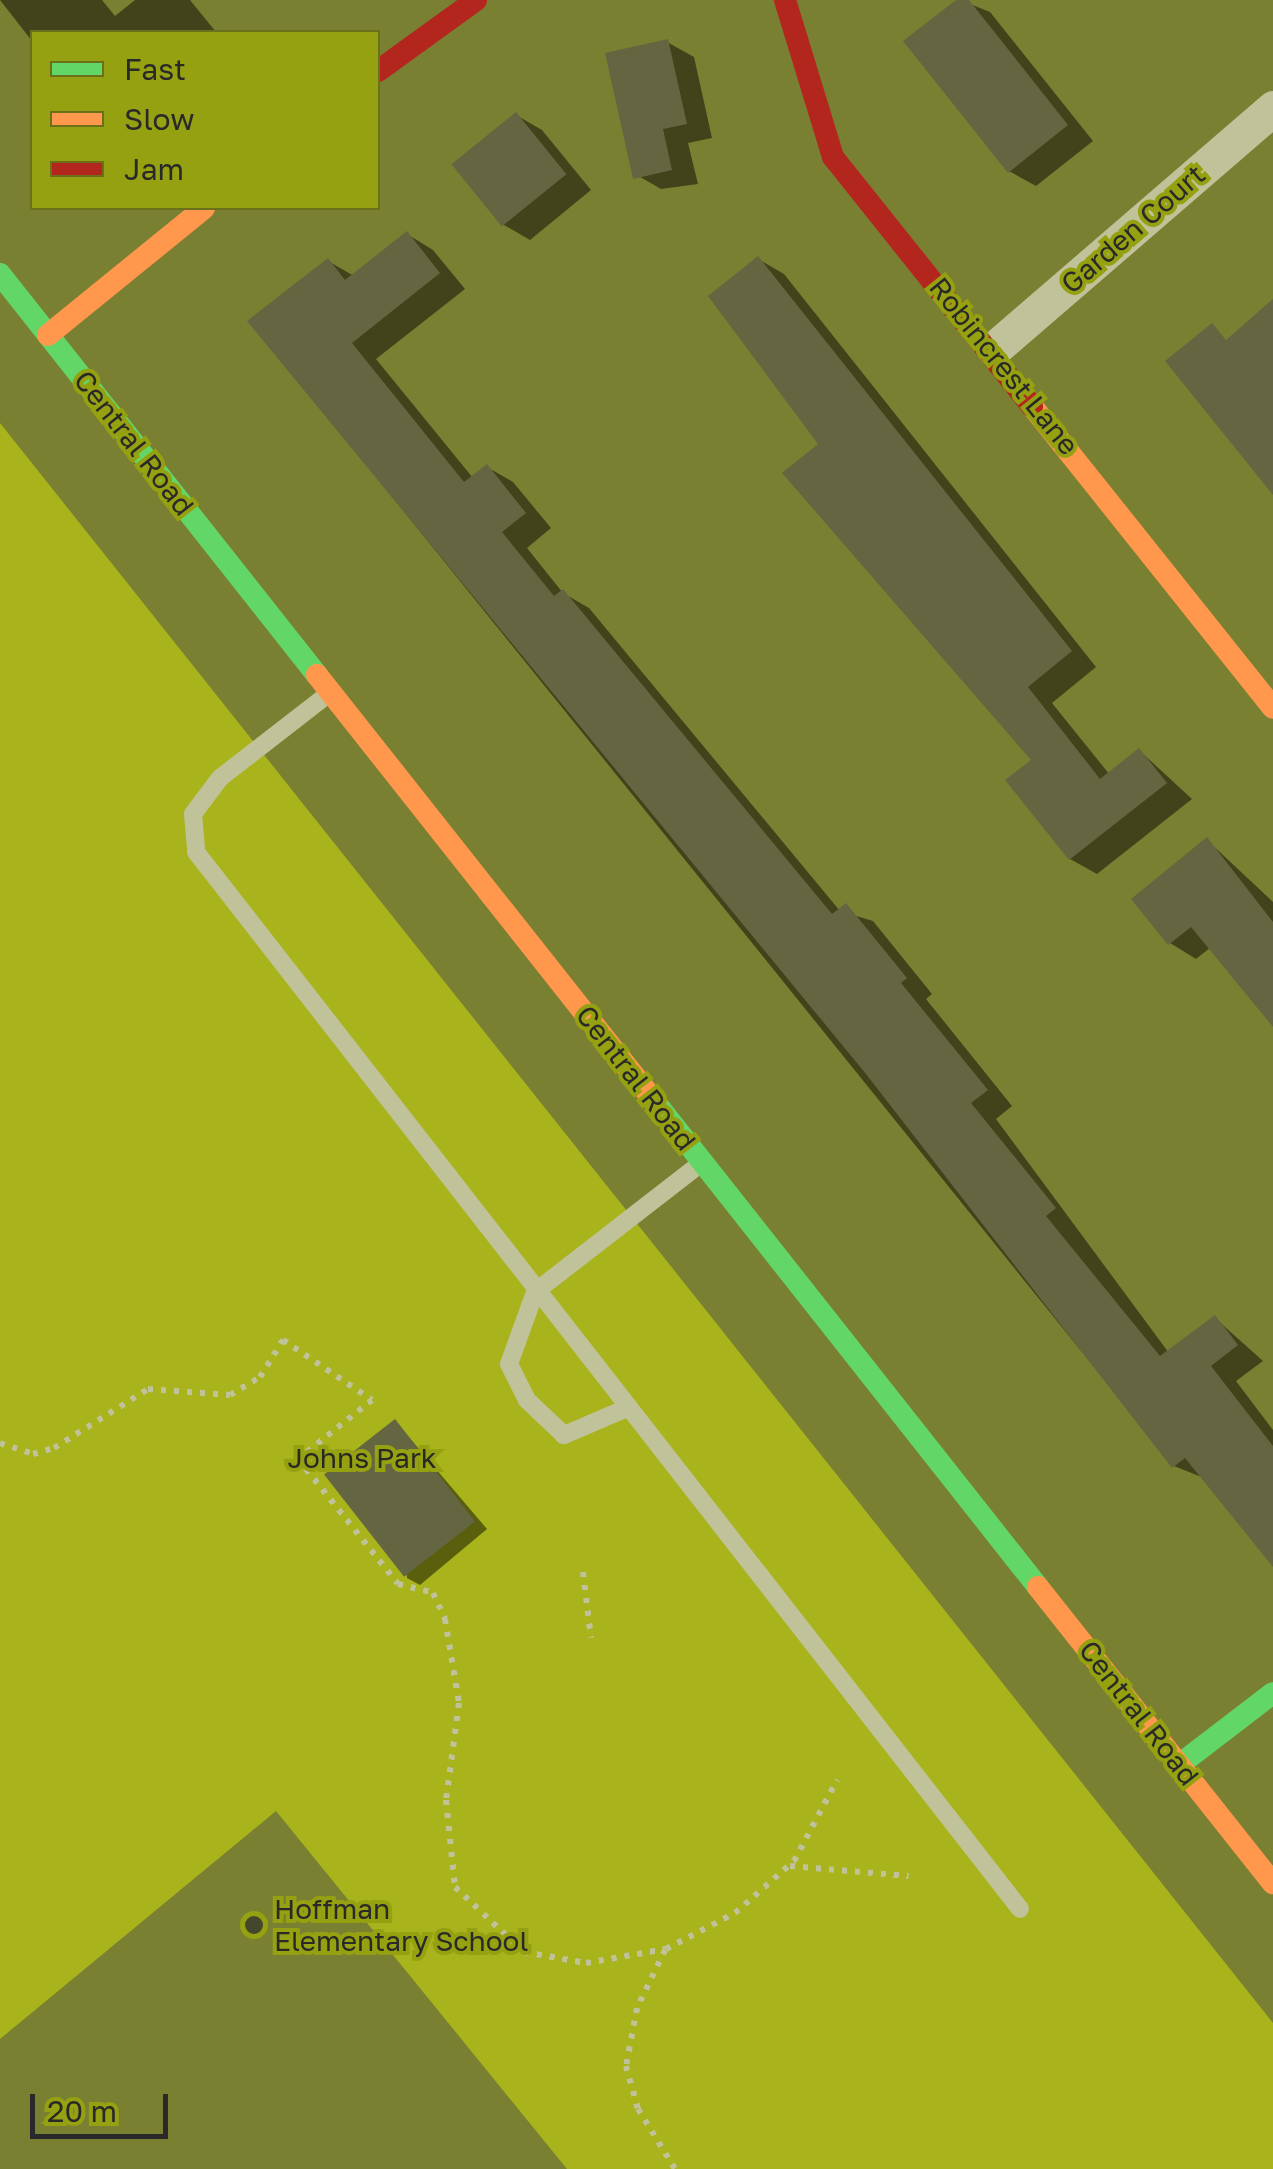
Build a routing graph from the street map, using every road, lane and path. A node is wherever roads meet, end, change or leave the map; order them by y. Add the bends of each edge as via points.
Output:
1 (476, 0) edge
2 (784, 0) edge
3 (380, 70) edge
4 (1273, 108) edge
5 (202, 210) edge
6 (0, 274) edge
7 (48, 334) junction
8 (994, 350) junction
9 (331, 691) junction
10 (1273, 708) edge
11 (702, 1162) junction
12 (536, 1292) junction
13 (627, 1408) junction
14 (0, 1443) edge
15 (583, 1572) dead end
16 (591, 1638) dead end
17 (1273, 1692) edge
18 (1180, 1764) junction
19 (837, 1780) dead end
20 (789, 1866) junction
21 (909, 1876) dead end
22 (1273, 1883) edge
23 (1020, 1909) dead end
24 (666, 1948) junction
25 (675, 2169) edge

1 - 3 main road
2 - 8 main road, Robincrest Lane via 833,157
4 - 8 street, Garden Court
5 - 7 main road
6 - 7 main road, Central Road
7 - 9 main road, Central Road
8 - 10 main road, Robincrest Lane
9 - 11 main road, Central Road
9 - 12 lane via 220,778 193,814 196,852
11 - 12 lane
11 - 18 main road, Central Road
12 - 13 lane
12 - 13 lane via 508,1364 527,1400 564,1435
13 - 23 lane
14 - 24 path via 33,1454 54,1448 148,1389 230,1394 260,1377 283,1340 372,1400 298,1458 398,1584 433,1593 459,1704 446,1800 455,1887 524,1952 586,1963
15 - 16 path
17 - 18 main road
18 - 22 main road, Central Road
19 - 20 path
20 - 21 path
20 - 24 path via 735,1913
24 - 25 path via 637,2008 626,2066 638,2109

